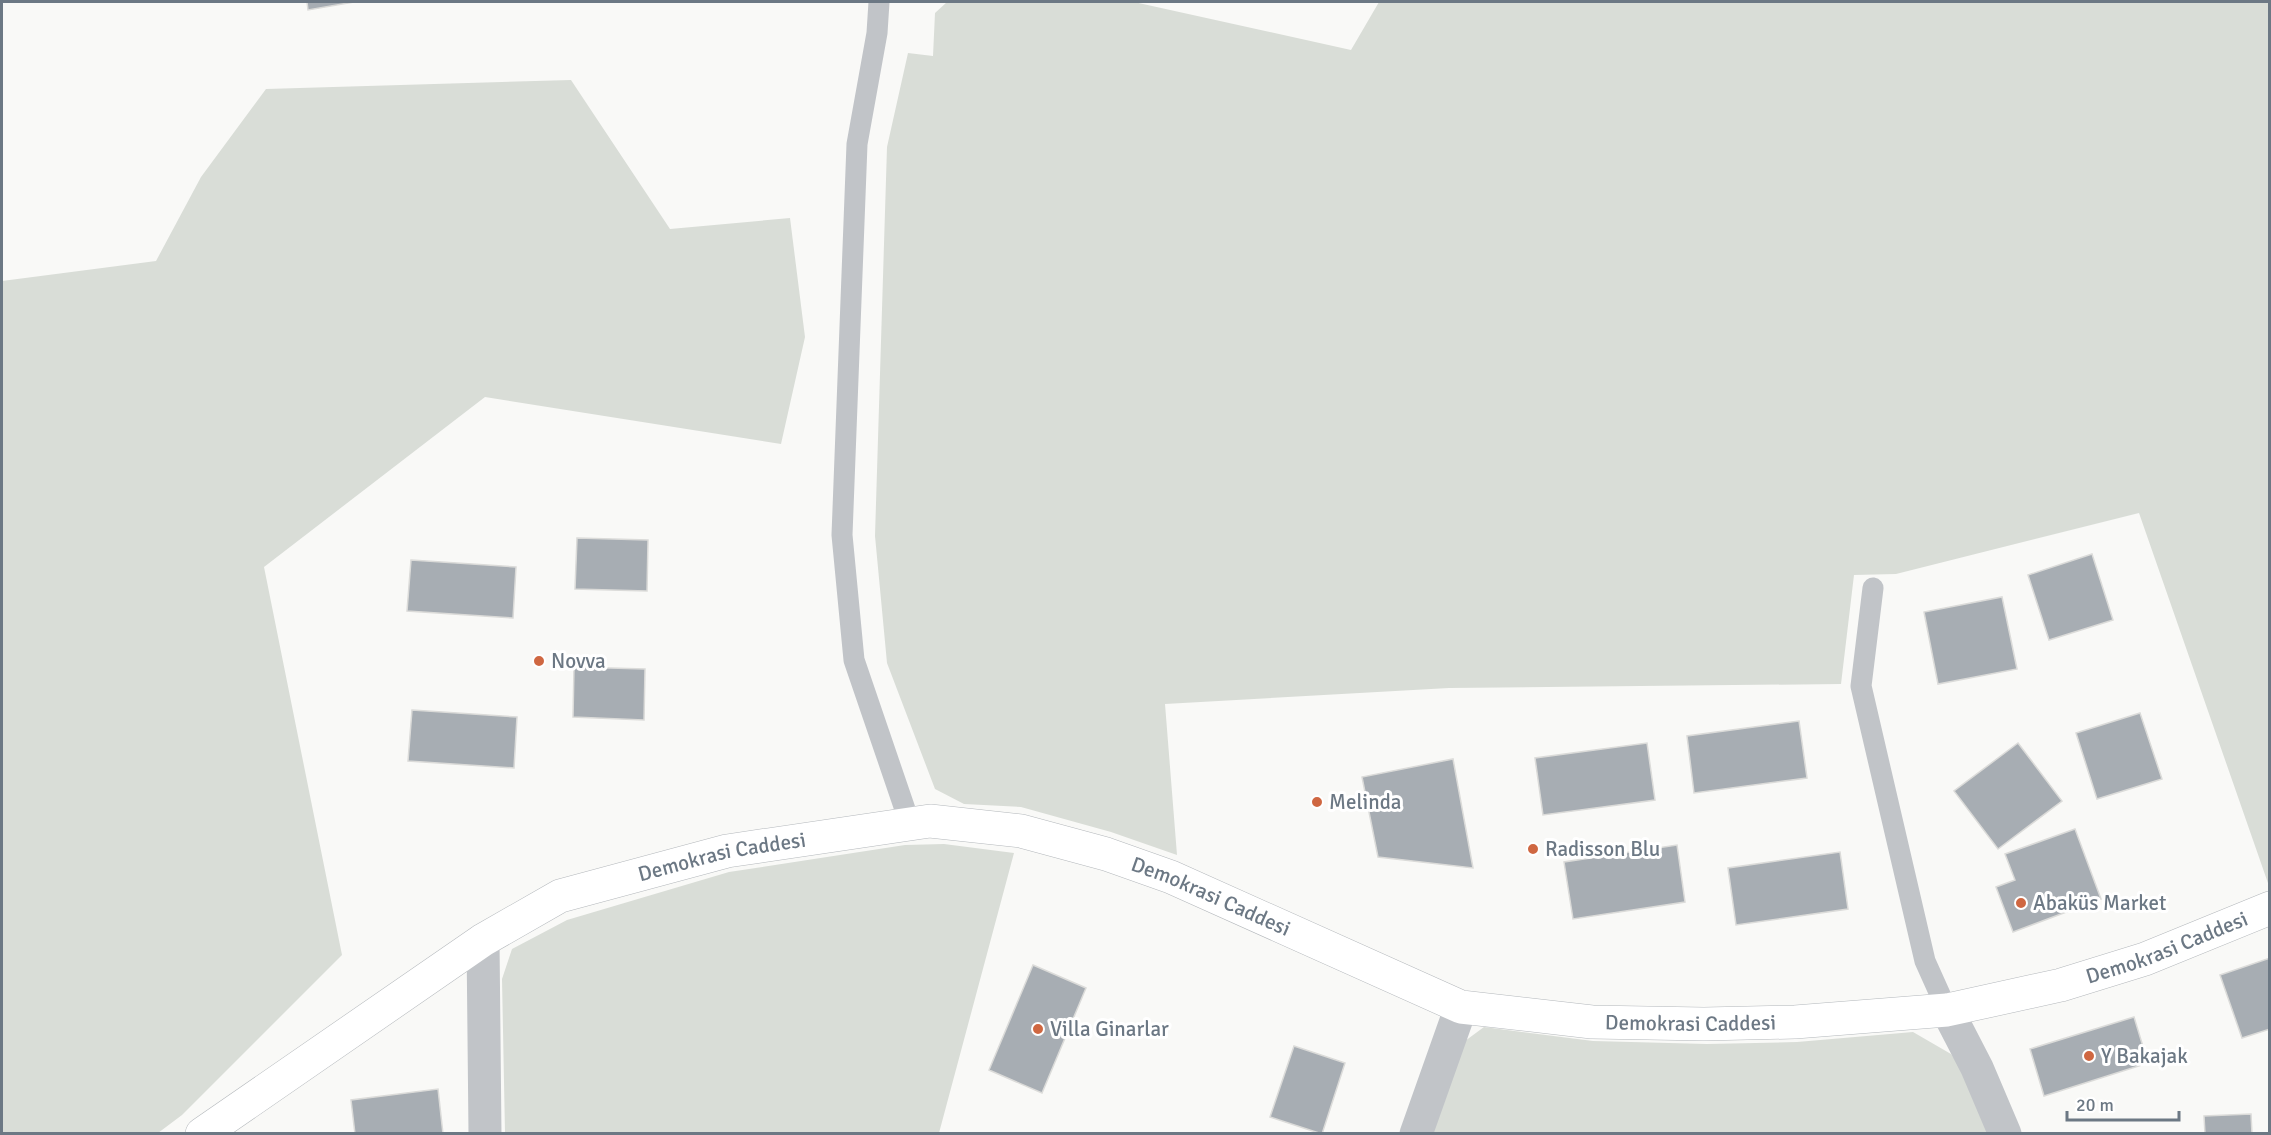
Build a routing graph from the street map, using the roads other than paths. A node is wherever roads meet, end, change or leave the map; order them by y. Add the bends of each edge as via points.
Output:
1 (879, 2) edge
2 (1873, 588) dead end
3 (910, 824) junction
4 (2270, 908) edge
5 (483, 940) junction
6 (1461, 1007) junction
7 (1947, 1010) junction
8 (202, 1134) edge
9 (486, 1134) edge
10 (1416, 1134) edge
11 (2005, 1134) edge

1 - 3 lane via 857,144 842,535 854,660
2 - 7 lane via 1861,686 1925,961
3 - 5 street, Demokrasi Caddesi via 727,851 560,896
3 - 6 street, Demokrasi Caddesi via 930,821 1021,831 1106,854 1171,877
4 - 7 street, Demokrasi Caddesi via 2145,959 2061,985
5 - 8 street, Demokrasi Caddesi
5 - 9 street
6 - 7 street, Demokrasi Caddesi via 1592,1022 1704,1024 1795,1022
6 - 10 street
7 - 11 street

